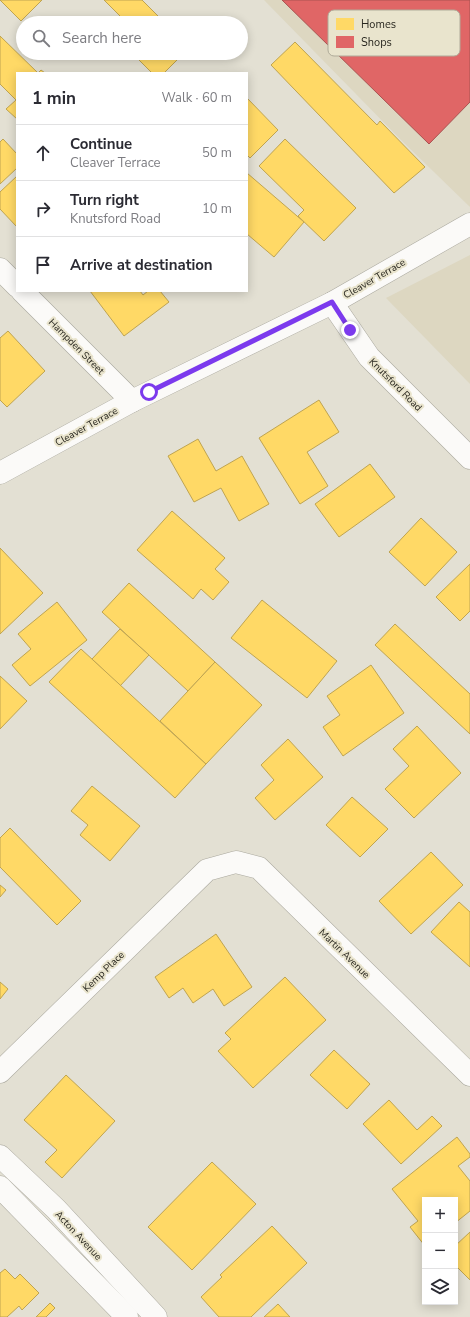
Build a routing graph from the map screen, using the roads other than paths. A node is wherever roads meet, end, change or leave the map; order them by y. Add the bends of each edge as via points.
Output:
1 (470, 224) edge
2 (0, 269) edge
3 (16, 285) edge
4 (23, 292) edge
5 (332, 302) junction
6 (132, 401) junction
7 (470, 458) edge
8 (0, 473) edge
9 (207, 870) joint
10 (0, 1072) edge
11 (470, 1075) edge
12 (0, 1156) edge
13 (0, 1187) edge
14 (127, 1317) edge
15 (156, 1317) edge

1 - 5 street, Cleaver Terrace
2 - 3 street
4 - 6 street, Hampden Street
5 - 6 street, Cleaver Terrace
5 - 7 street, Knutsford Road via 369,357
6 - 8 street, Cleaver Terrace
9 - 10 street, Kemp Place
9 - 11 street, Martin Avenue via 236,862 259,868
12 - 15 street, Acton Avenue via 56,1209
13 - 14 street

